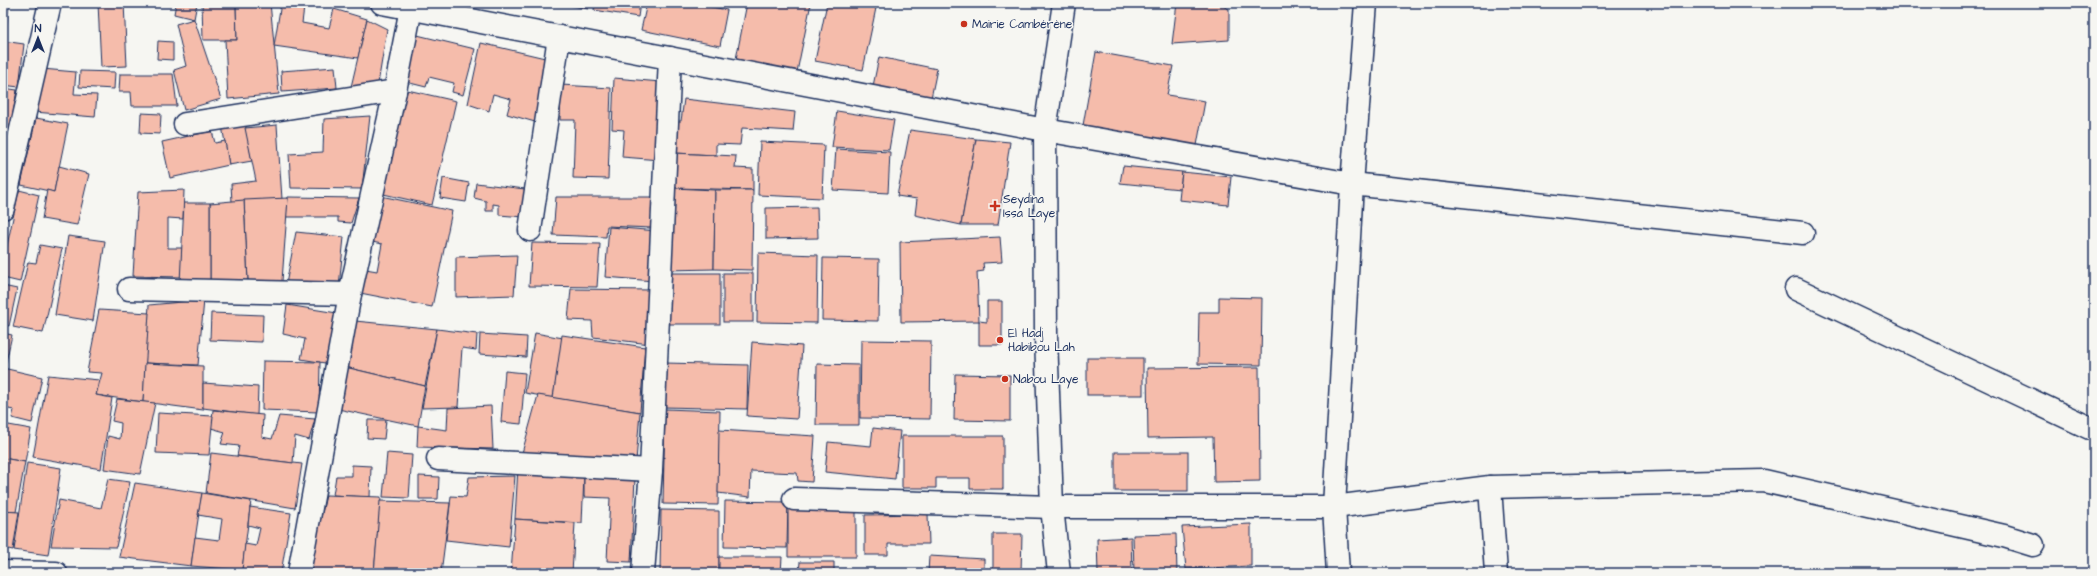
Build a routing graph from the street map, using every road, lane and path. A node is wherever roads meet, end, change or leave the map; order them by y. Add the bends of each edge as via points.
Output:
1 (50, 3) edge
2 (382, 3) edge
3 (1064, 3) edge
4 (1366, 3) edge
5 (411, 5) edge
6 (559, 37) junction
7 (670, 58) junction
8 (395, 91) junction
9 (185, 124) dead end
10 (1045, 130) junction
11 (1352, 184) junction
12 (3, 208) edge
13 (530, 230) dead end
14 (1803, 233) dead end
15 (129, 289) dead end
16 (1796, 289) dead end
17 (350, 294) junction
18 (2094, 430) edge
19 (438, 459) dead end
20 (651, 470) junction
21 (1490, 487) junction
22 (794, 499) dead end
23 (1052, 506) junction
24 (1334, 506) junction
25 (2033, 545) dead end
26 (3, 572) edge
27 (56, 573) edge
28 (299, 573) edge
29 (644, 573) edge
30 (1059, 573) edge
31 (1338, 573) edge
32 (1496, 573) edge

1 - 12 street
2 - 5 street
3 - 10 street
4 - 11 street
5 - 6 street
5 - 8 street
6 - 7 street
6 - 13 street
7 - 10 street
7 - 20 street
8 - 9 street
8 - 17 street
10 - 11 street
10 - 23 street via 1046,336
11 - 14 street
11 - 24 street
15 - 17 street
16 - 18 street
17 - 28 street
19 - 20 street
20 - 29 street
21 - 24 street
21 - 25 street via 1764,480
21 - 32 street
22 - 23 street
23 - 24 street
23 - 30 street
24 - 31 street
26 - 27 street

